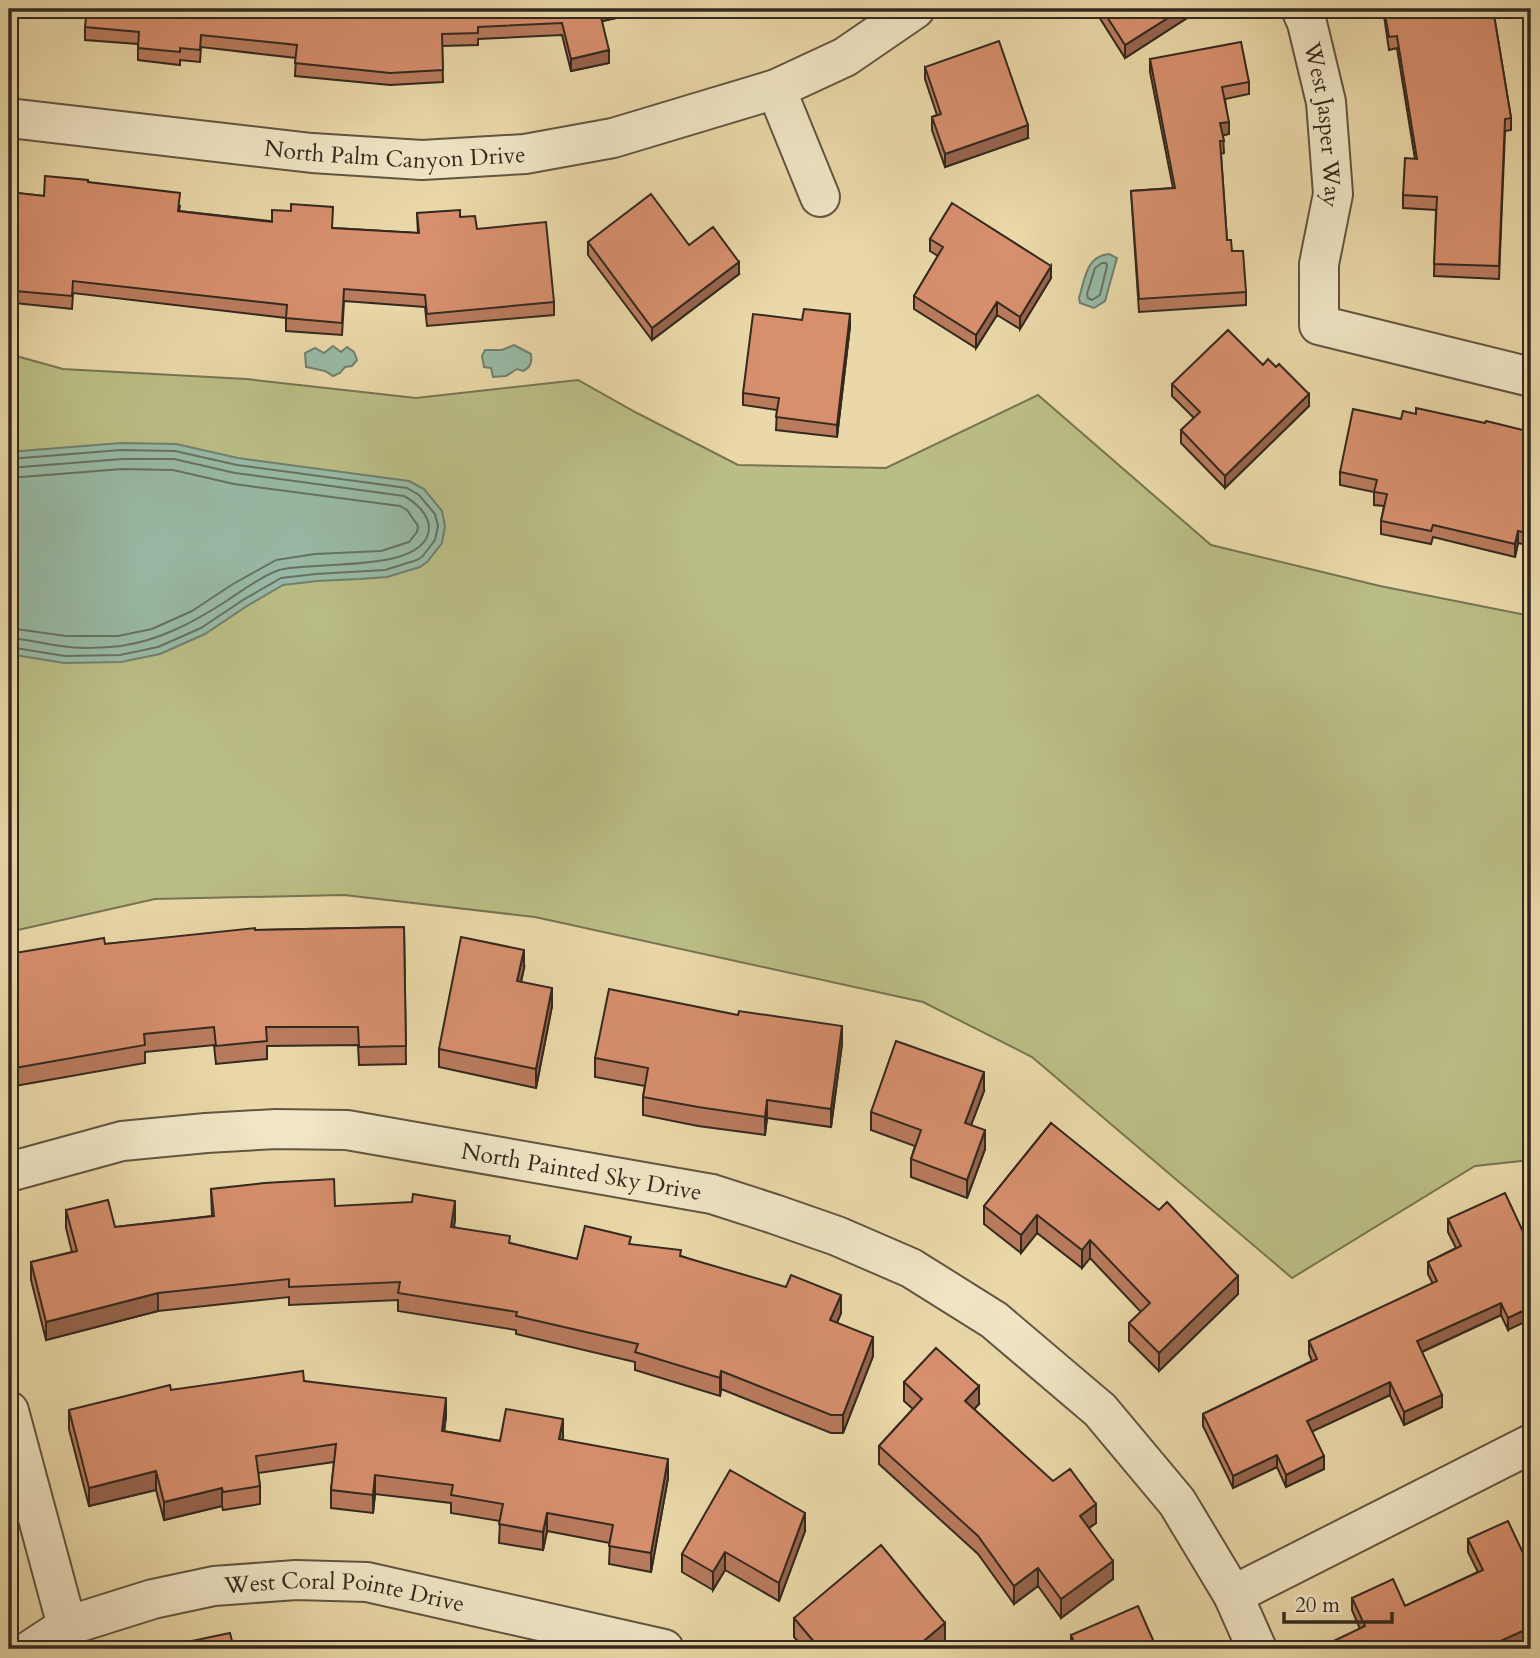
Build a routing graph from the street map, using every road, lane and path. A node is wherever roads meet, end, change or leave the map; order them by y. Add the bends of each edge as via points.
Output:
1 (915, 9) edge
2 (1301, 9) edge
3 (776, 89) junction
4 (9, 118) edge
5 (820, 197) dead end
6 (1531, 377) edge
7 (9, 1172) edge
8 (9, 1411) edge
9 (1531, 1444) edge
10 (1233, 1595) junction
11 (67, 1626) junction
12 (32, 1649) edge
13 (664, 1649) edge
14 (1257, 1649) edge

1 - 3 street, North Palm Canyon Drive via 845,57
2 - 6 street, West Jasper Way via 1326,102 1333,194 1319,264 1318,325
3 - 4 street, North Palm Canyon Drive via 613,138 525,153 422,160 312,153
3 - 5 street
7 - 10 street, North Painted Sky Drive via 122,1141 276,1129 347,1130 712,1194 774,1214 911,1268 994,1320 1100,1410 1177,1502
8 - 11 street
9 - 10 street
10 - 14 street, North Painted Sky Drive
11 - 12 street, West Coral Pointe Drive
11 - 13 street, West Coral Pointe Drive via 214,1586 296,1580 366,1582

